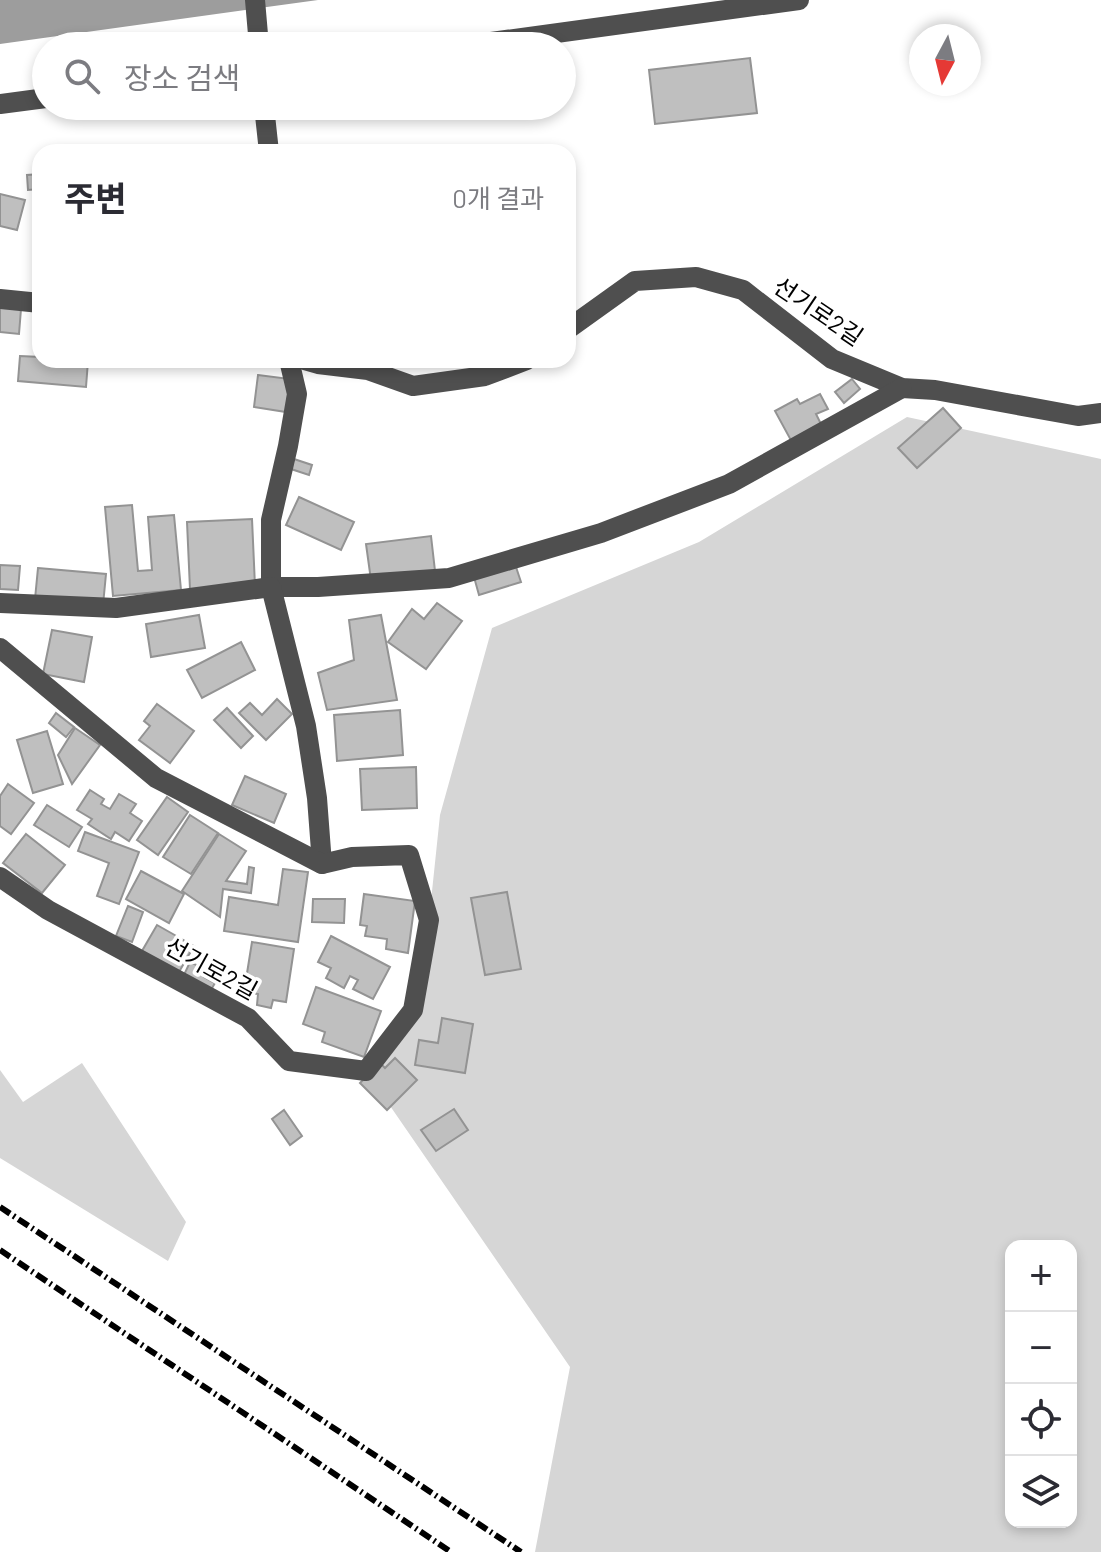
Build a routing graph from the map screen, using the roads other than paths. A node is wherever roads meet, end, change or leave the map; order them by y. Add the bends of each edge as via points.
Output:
1 (255, 0) edge
2 (799, 0) edge
3 (258, 32) edge
4 (565, 32) edge
5 (32, 100) edge
6 (0, 104) edge
7 (266, 120) edge
8 (268, 144) edge
9 (0, 299) edge
10 (32, 302) edge
11 (576, 323) edge
12 (291, 368) edge
13 (351, 368) edge
14 (506, 368) edge
15 (902, 388) junction
16 (1101, 413) edge
17 (271, 587) junction
18 (0, 603) edge
19 (0, 648) edge
20 (322, 864) junction
21 (0, 877) edge

1 - 3 street
2 - 4 street
5 - 6 street
7 - 8 street
9 - 10 street
11 - 15 street, 선기로2길 via 635,281 696,277 743,290 832,359
12 - 17 street via 297,394 271,520
13 - 14 street via 413,386
15 - 16 street, 선기로2길 via 1078,416
15 - 17 street via 729,484 601,533 449,578
17 - 18 street via 116,608
17 - 20 street via 306,726
19 - 20 street via 156,778
20 - 21 street, 선기로2길 via 409,855 429,920 413,1010 366,1071 289,1061 248,1018 48,910

